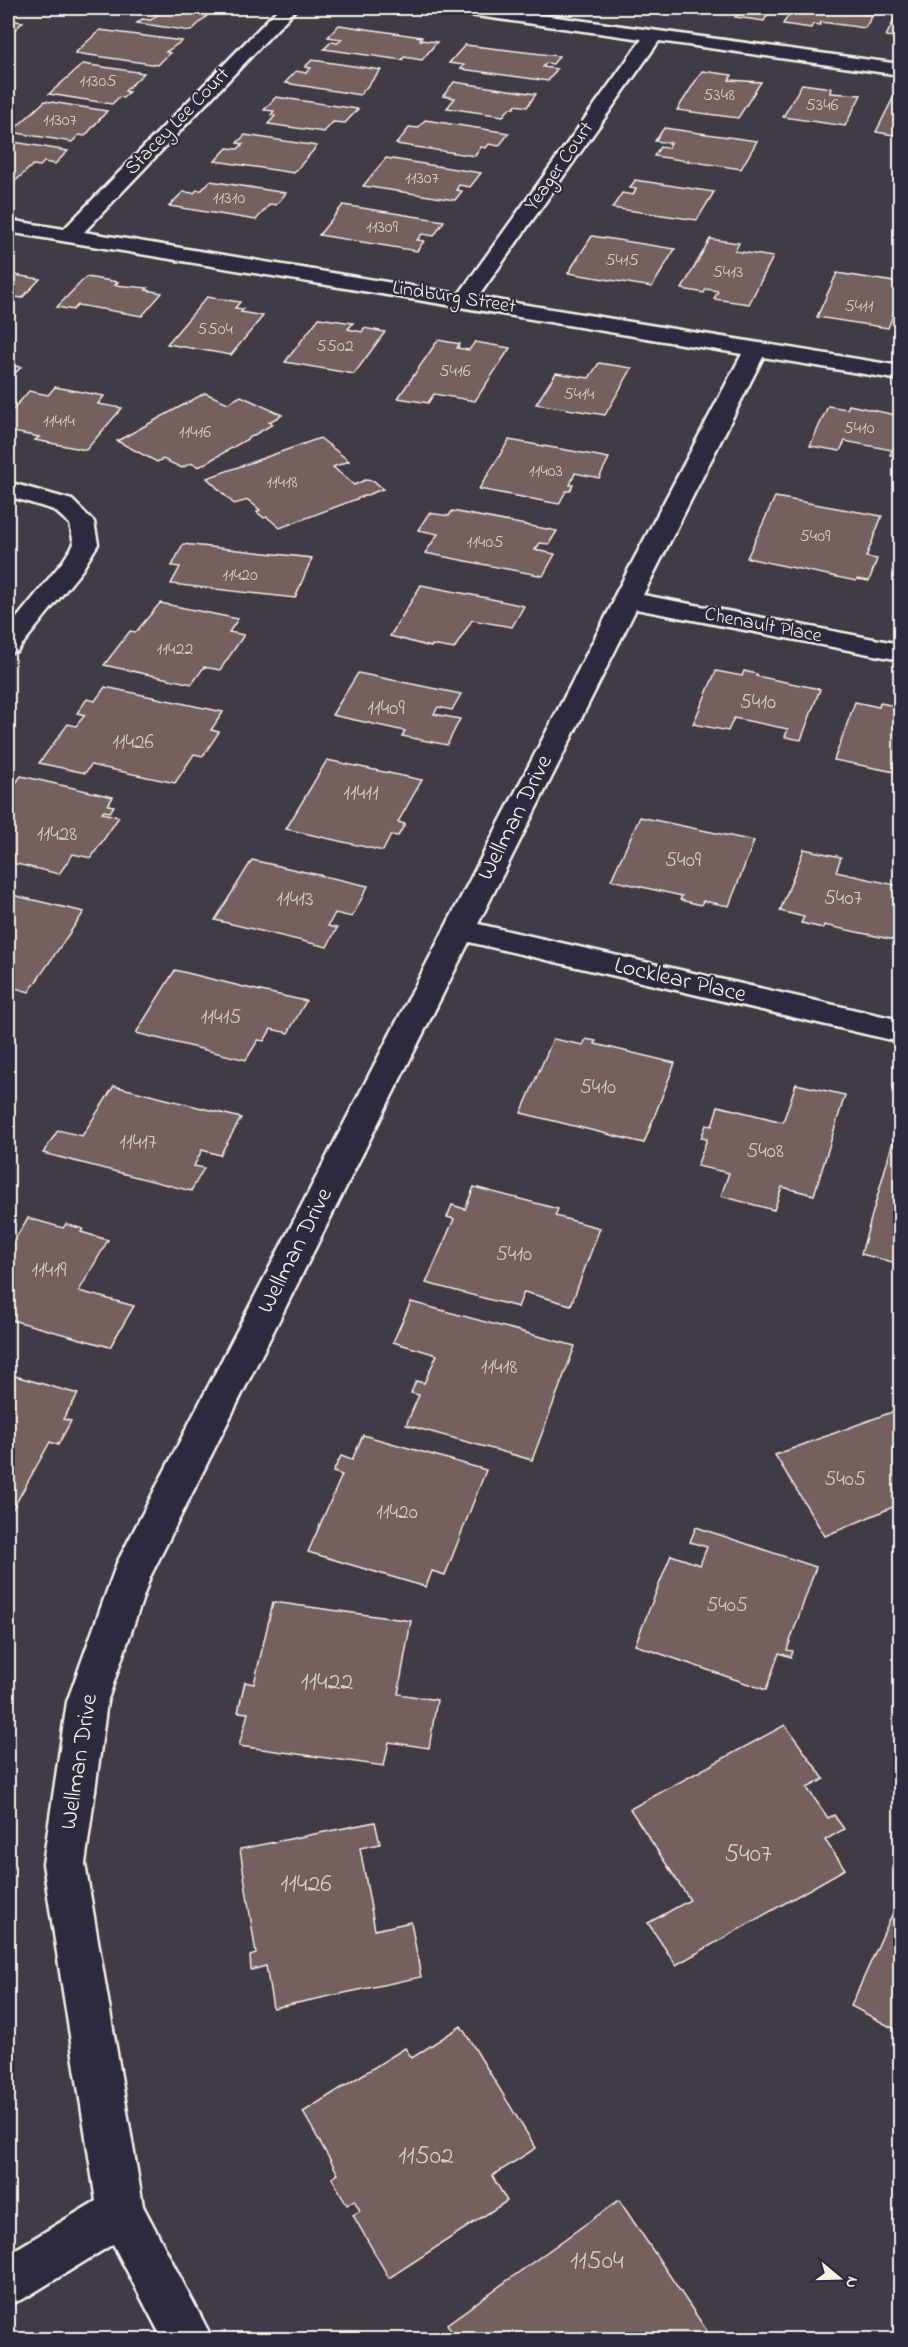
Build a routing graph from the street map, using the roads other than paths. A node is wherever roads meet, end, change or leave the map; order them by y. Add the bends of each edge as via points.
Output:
1 (288, 8) edge
2 (455, 8) edge
3 (654, 35) junction
4 (900, 69) edge
5 (8, 226) edge
6 (69, 236) junction
7 (465, 300) junction
8 (756, 348) junction
9 (900, 373) edge
10 (8, 489) edge
11 (626, 599) junction
12 (8, 645) edge
13 (900, 652) edge
14 (460, 930) junction
15 (900, 1031) edge
16 (122, 2212) junction
17 (8, 2281) edge
18 (189, 2340) edge

1 - 6 street, Stacey Lee Court
2 - 3 street
3 - 4 street
3 - 7 street, Yeager Court
5 - 6 street, Lindburg Street
6 - 7 street, Lindburg Street
7 - 8 street, Lindburg Street
8 - 9 street, Lindburg Street
8 - 11 street, Wellman Drive
10 - 12 street via 63,506 82,522 86,544
11 - 13 street, Chenault Place
11 - 14 street, Wellman Drive
14 - 15 street, Locklear Place
14 - 16 street, Wellman Drive via 131,1575 87,1701 64,1864
16 - 17 street
16 - 18 street, Wellman Drive

